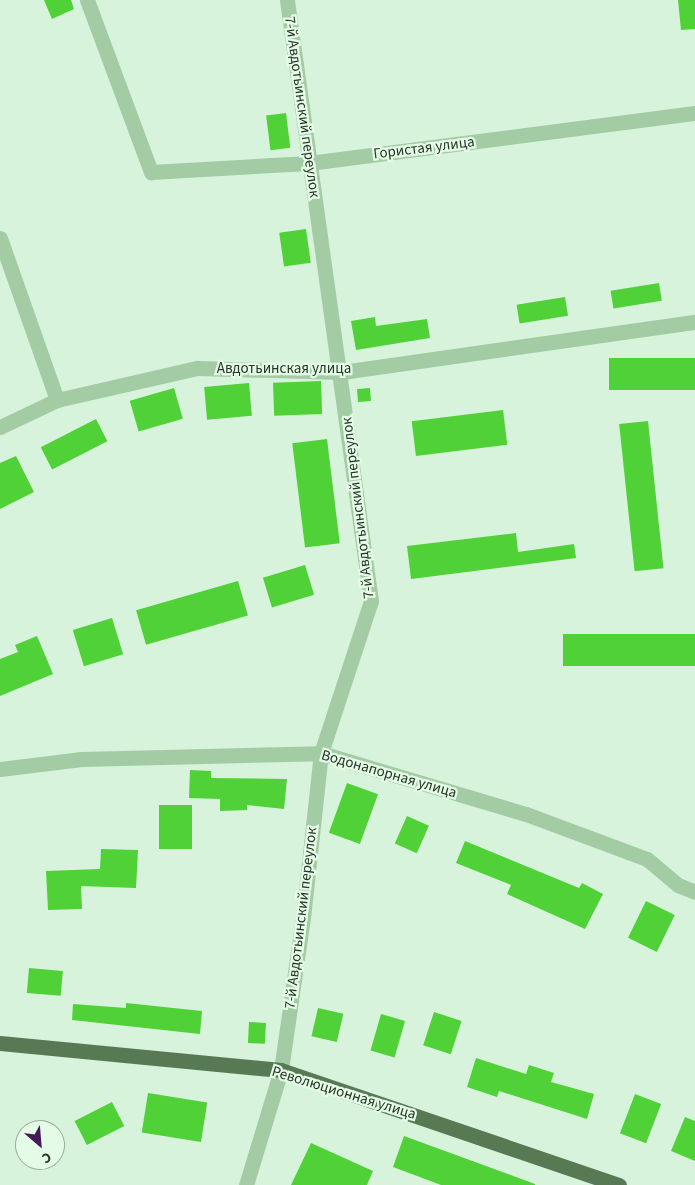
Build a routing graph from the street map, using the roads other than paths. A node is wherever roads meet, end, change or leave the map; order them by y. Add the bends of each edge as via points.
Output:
1 (87, 0) edge
2 (287, 0) edge
3 (695, 113) edge
4 (309, 163) junction
5 (0, 238) edge
6 (695, 322) edge
7 (342, 372) junction
8 (57, 400) junction
9 (0, 427) edge
10 (320, 753) junction
11 (0, 769) edge
12 (695, 892) edge
13 (0, 1043) edge
14 (281, 1070) junction
15 (246, 1185) edge
16 (618, 1185) edge

1 - 4 street, Гористая улица via 151,172
2 - 4 street, 7-й Авдотьинский переулок
3 - 4 street, Гористая улица
4 - 7 street, 7-й Авдотьинский переулок
5 - 8 street
6 - 7 street, Авдотьинская улица
7 - 8 street, Авдотьинская улица via 197,368
7 - 10 street, 7-й Авдотьинский переулок via 371,601
8 - 9 street, Авдотьинская улица
10 - 11 street, Водонапорная улица via 81,759
10 - 12 street, Водонапорная улица via 526,814 647,859 678,885
10 - 14 street, 7-й Авдотьинский переулок via 303,918
13 - 14 main road, Революционная улица
14 - 15 street, 7-й Авдотьинский переулок
14 - 16 main road, Революционная улица

